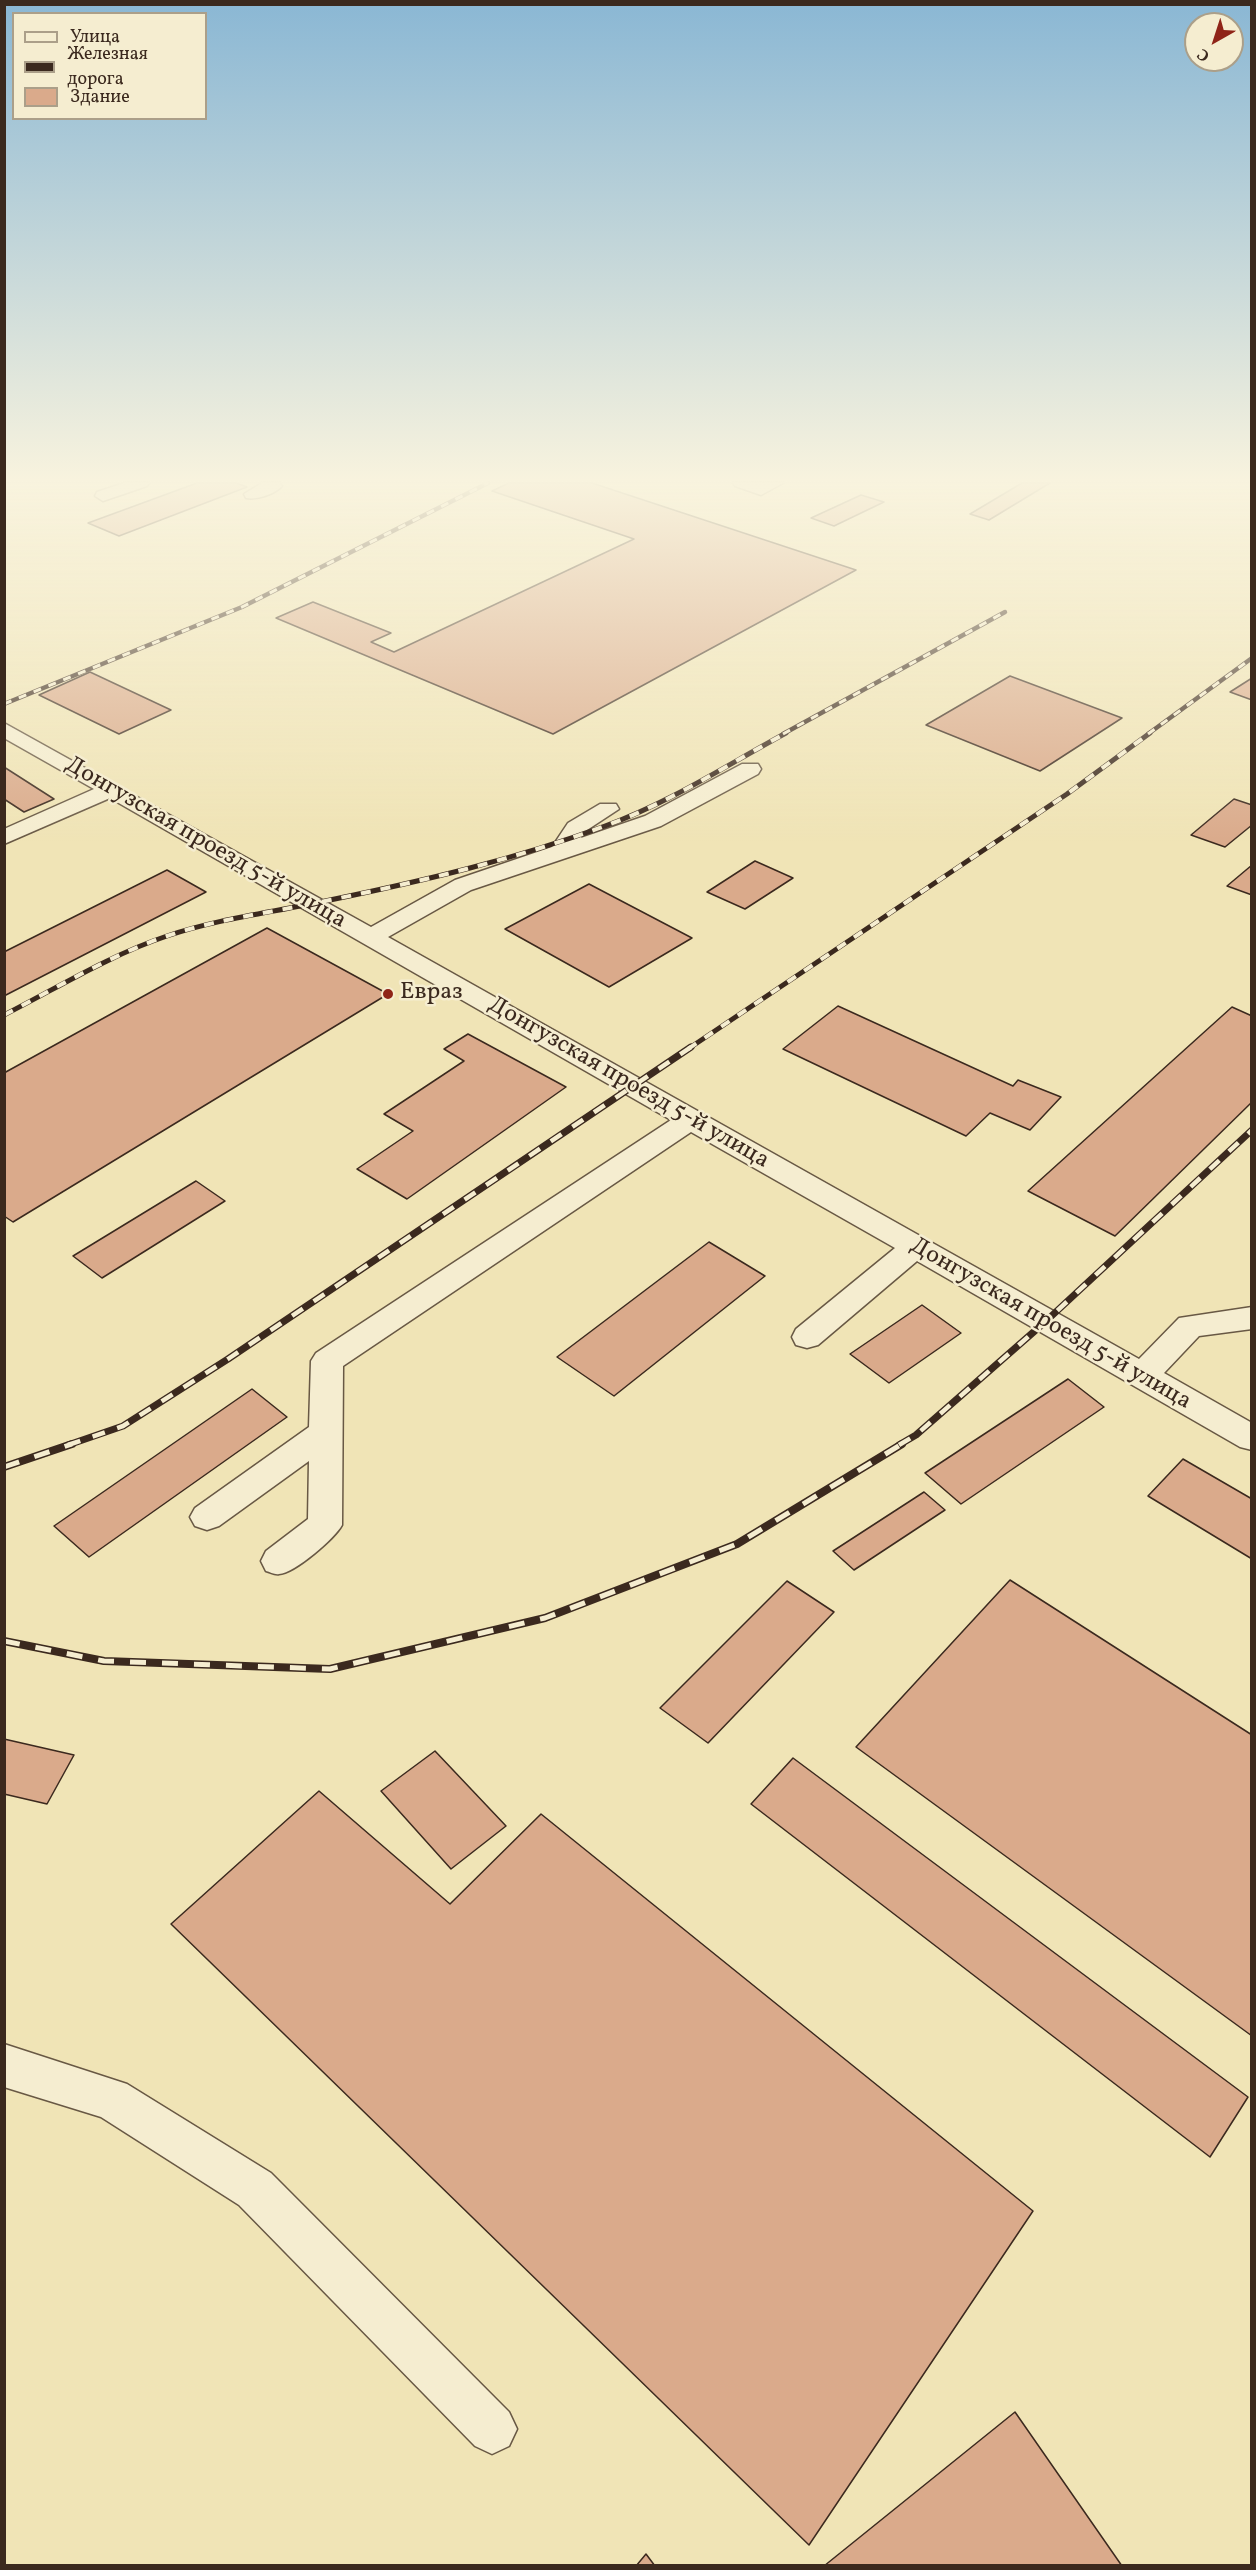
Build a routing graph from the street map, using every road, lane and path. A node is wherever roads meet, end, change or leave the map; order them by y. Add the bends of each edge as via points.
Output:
1 (4, 729) edge
2 (750, 769) dead end
3 (111, 790) junction
4 (608, 809) dead end
5 (4, 837) edge
6 (561, 852) junction
7 (370, 938) junction
8 (690, 1120) junction
9 (914, 1248) junction
10 (1251, 1318) edge
11 (807, 1337) dead end
12 (1142, 1376) junction
13 (325, 1432) junction
14 (1251, 1438) edge
15 (207, 1517) dead end
16 (278, 1561) dead end
17 (4, 2065) edge
18 (492, 2429) dead end

1 - 3 street, Донгузская проезд 5-й улица
2 - 6 street via 653,821
3 - 5 street
3 - 7 street, Донгузская проезд 5-й улица
4 - 6 street via 576,828
6 - 7 street via 463,885
7 - 8 street, Донгузская проезд 5-й улица
8 - 9 street, Донгузская проезд 5-й улица
8 - 13 street via 327,1362
9 - 11 street
9 - 12 street, Донгузская проезд 5-й улица
10 - 12 street via 1190,1326
12 - 14 street, Донгузская проезд 5-й улица
13 - 15 street
13 - 16 street via 324,1525
17 - 18 street via 112,2099 255,2189

